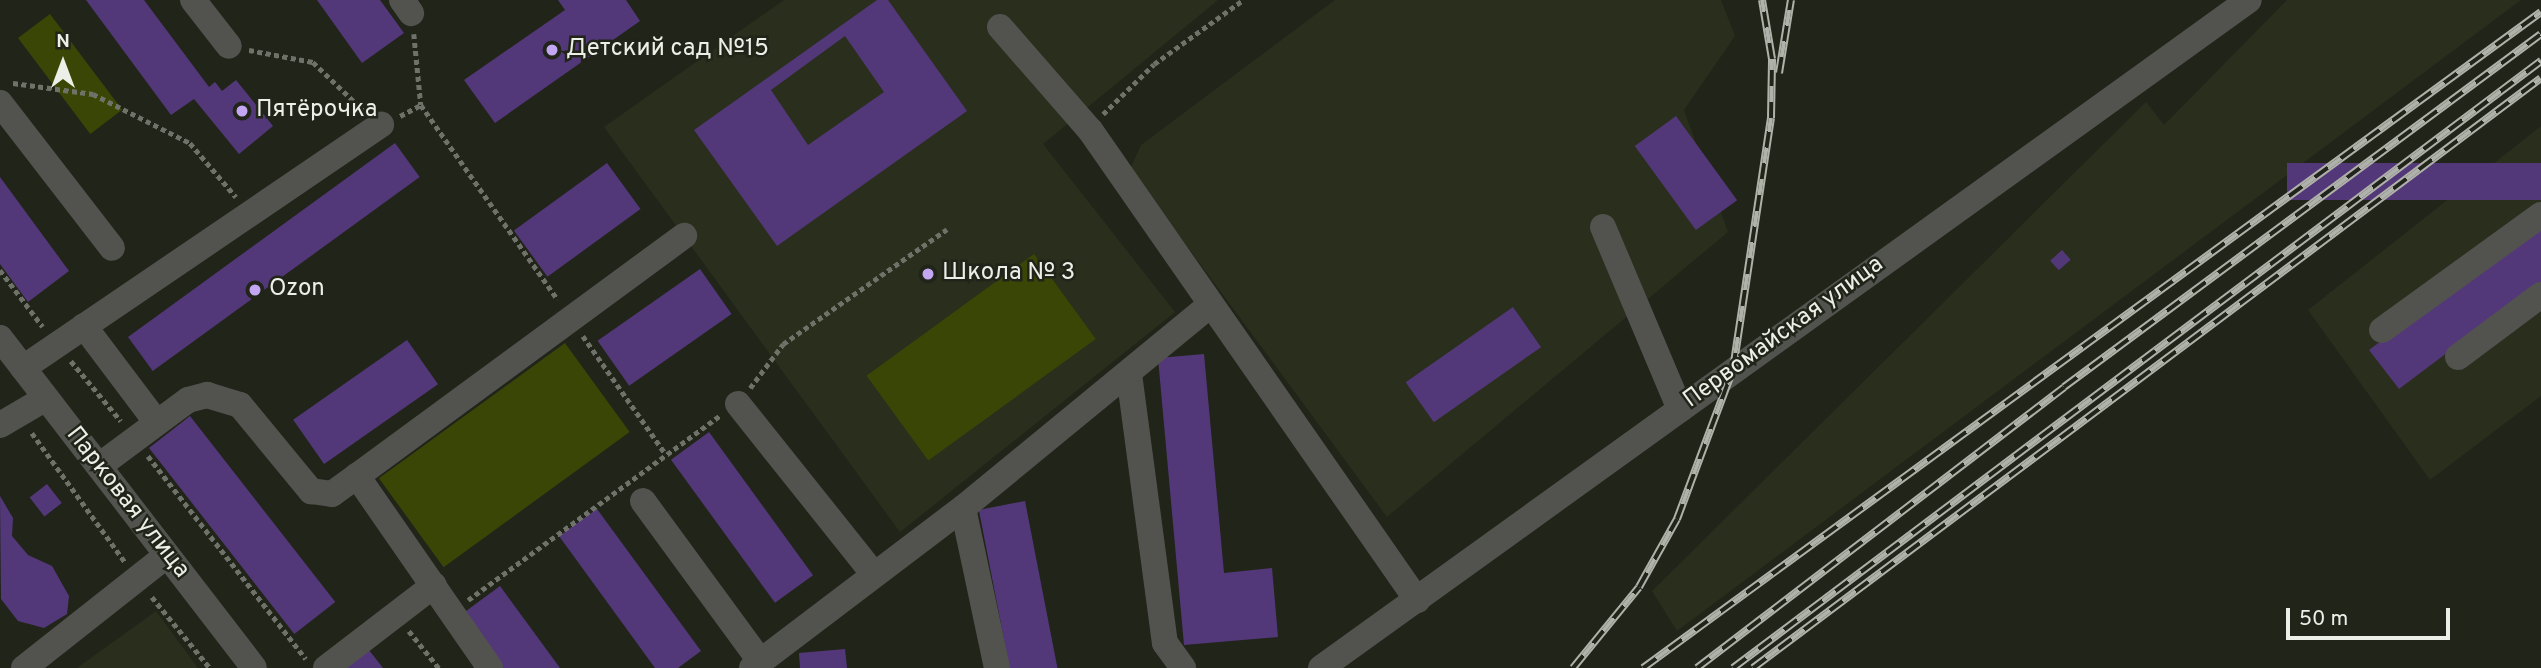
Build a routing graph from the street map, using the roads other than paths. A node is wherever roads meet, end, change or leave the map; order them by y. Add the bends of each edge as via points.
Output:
1 (193, 0) edge
2 (2249, 0) edge
3 (1000, 27) dead end
4 (229, 46) road end
5 (0, 103) edge
6 (381, 125) road end
7 (2541, 215) edge
8 (1603, 227) dead end
9 (684, 236) dead end
10 (112, 248) dead end
11 (2541, 295) edge
12 (1210, 304) junction
13 (84, 326) junction
14 (2382, 330) dead end
15 (0, 338) edge
16 (2458, 357) dead end
17 (23, 368) junction
18 (1129, 374) junction
19 (46, 398) junction
20 (738, 404) road end
21 (1680, 409) junction
22 (6, 419) edge
23 (157, 423) junction
24 (99, 466) junction
25 (357, 476) junction
26 (643, 500) dead end
27 (963, 508) junction
28 (167, 555) junction
29 (873, 573) junction
30 (434, 585) junction
31 (1417, 600) junction
32 (765, 662) edge
33 (24, 668) edge
34 (254, 668) edge
35 (326, 668) edge
36 (490, 668) edge
37 (997, 668) edge
38 (1183, 668) edge
39 (1321, 668) edge

1 - 4 street
2 - 21 street, Первомайская улица
3 - 12 street via 1090,131
5 - 10 street
6 - 13 street
7 - 14 street
8 - 21 street
9 - 25 street
11 - 16 street
12 - 18 street
12 - 31 street
13 - 17 street
13 - 23 street
15 - 17 street, Парковая улица
17 - 19 street, Парковая улица
18 - 27 street
18 - 38 street via 1165,643
19 - 22 street
19 - 24 street, Парковая улица
20 - 29 street
21 - 31 street, Первомайская улица
23 - 24 street
23 - 25 street via 188,400 220,397 254,419 311,491 332,494
24 - 28 street, Парковая улица
25 - 30 street
26 - 32 street
27 - 29 street
27 - 37 street
28 - 33 street
28 - 34 street, Парковая улица
29 - 32 street
30 - 35 street
30 - 36 street
31 - 39 street, Первомайская улица

